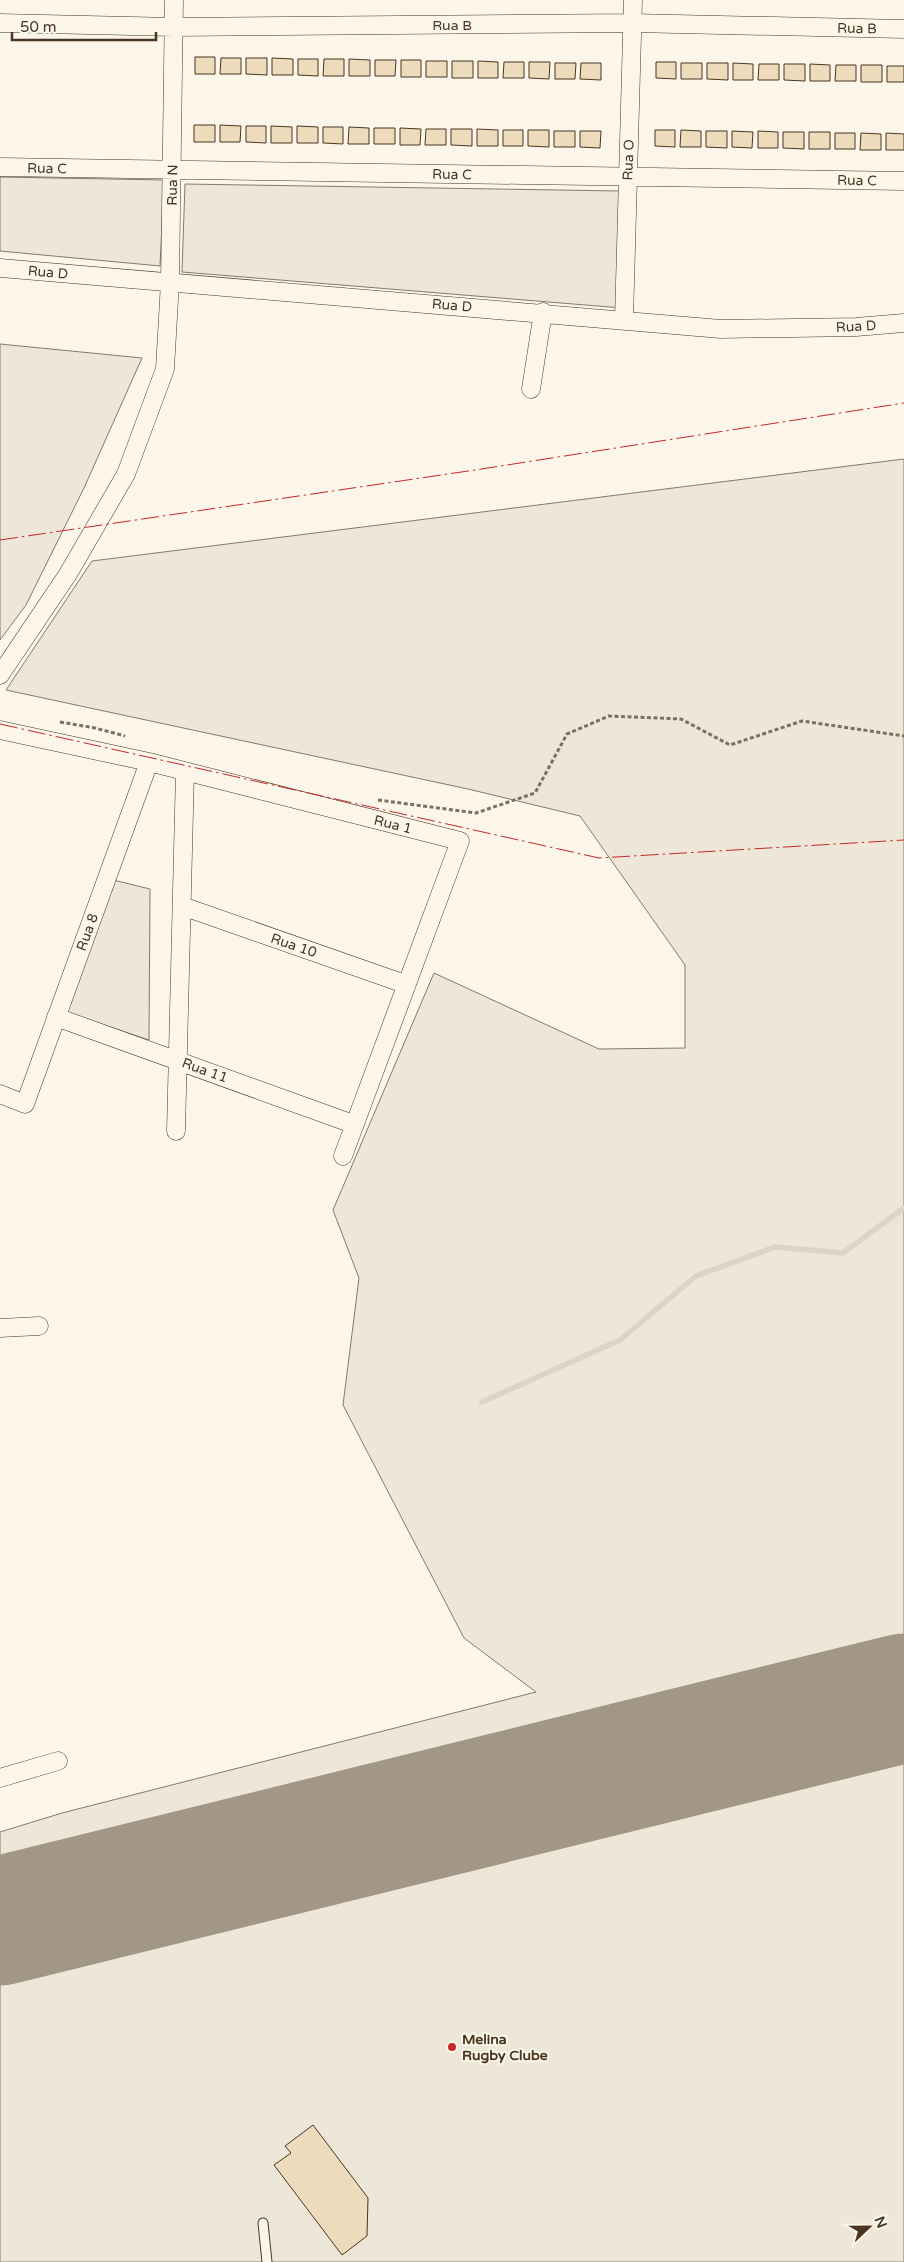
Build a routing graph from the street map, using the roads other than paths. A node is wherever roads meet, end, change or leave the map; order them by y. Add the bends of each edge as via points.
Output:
1 (174, 0) edge
2 (632, 0) edge
3 (0, 23) edge
4 (632, 23) junction
5 (174, 27) junction
6 (904, 29) edge
7 (0, 167) edge
8 (172, 170) junction
9 (627, 176) junction
10 (904, 181) edge
11 (0, 268) edge
12 (170, 282) junction
13 (543, 312) junction
14 (624, 319) junction
15 (904, 323) edge
16 (531, 389) dead end
17 (0, 675) edge
18 (0, 730) edge
19 (149, 762) junction
20 (185, 771) junction
21 (182, 906) junction
22 (405, 984) junction
23 (56, 1017) junction
24 (177, 1060) junction
25 (0, 1094) edge
26 (353, 1124) junction
27 (176, 1131) dead end
28 (343, 1156) dead end
29 (38, 1326) dead end
30 (0, 1328) edge
31 (58, 1761) dead end
32 (0, 1778) edge
33 (263, 2222) dead end
34 (267, 2262) edge

1 - 5 street, Rua N
2 - 4 street, Rua O
3 - 5 street, Rua B
4 - 5 street, Rua B
4 - 6 street, Rua B
4 - 9 street, Rua O
5 - 8 street, Rua N
7 - 8 street, Rua C
8 - 9 street, Rua C
8 - 12 street, Rua N
9 - 10 street, Rua C
9 - 14 street, Rua O
11 - 12 street, Rua D
12 - 13 street, Rua D
12 - 17 street, Rua N via 165,369 126,474 68,574
13 - 14 street, Rua D
13 - 16 street
14 - 15 street, Rua D via 721,328 856,327
18 - 19 street, Rua 1
19 - 20 street, Rua 1
19 - 23 street, Rua 8
20 - 21 street
20 - 22 street, Rua 1 via 460,841
21 - 22 street, Rua 10
21 - 24 street
22 - 26 street, Rua 1
23 - 24 street, Rua 11
23 - 25 street, Rua 8 via 25,1104
24 - 26 street, Rua 11
24 - 27 street
26 - 28 street, Rua 1
29 - 30 street
31 - 32 street
33 - 34 lane

